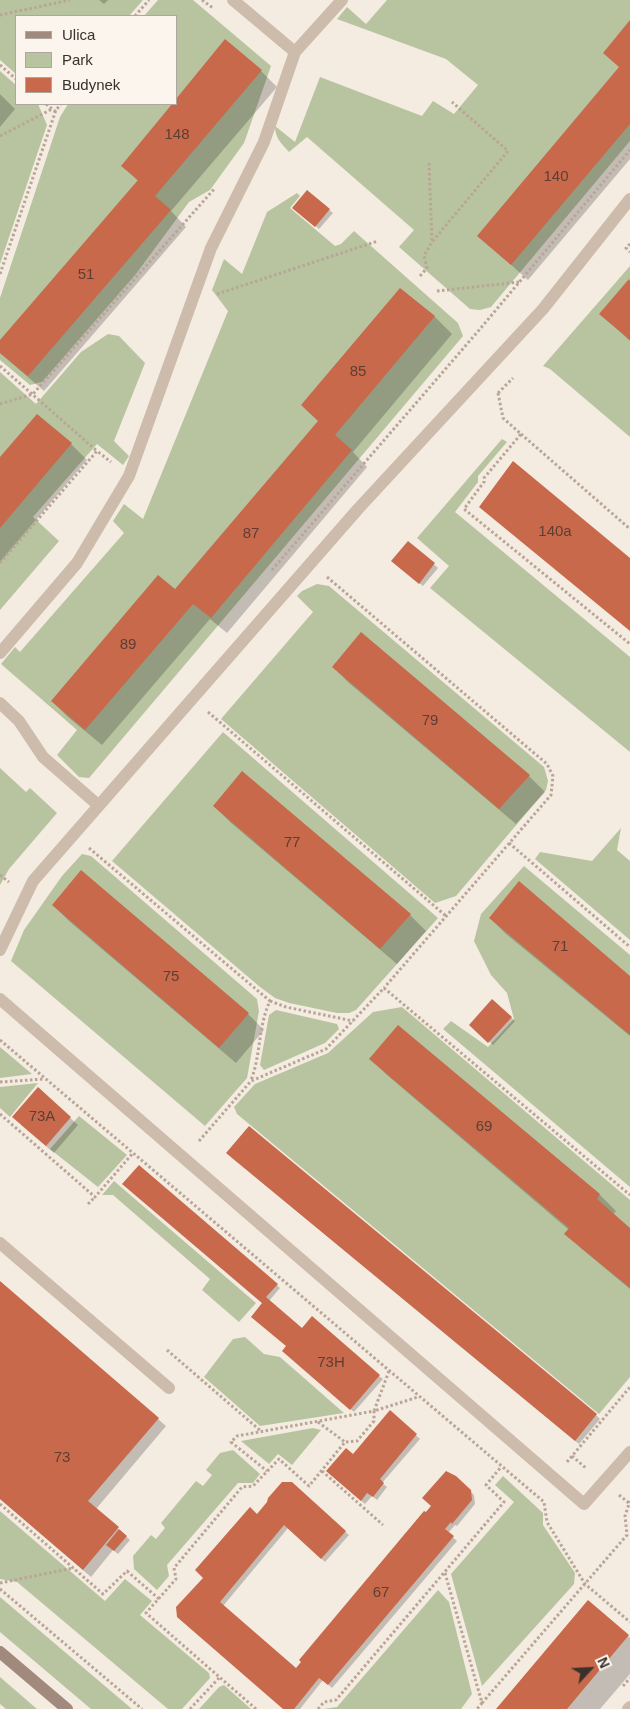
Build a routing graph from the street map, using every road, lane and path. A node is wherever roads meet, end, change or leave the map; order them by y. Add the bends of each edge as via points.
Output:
1 (70, 0) edge
2 (148, 0) edge
3 (202, 0) edge
4 (233, 0) edge
5 (342, 0) edge
6 (218, 12) dead end
7 (0, 15) edge
8 (136, 15) edge
9 (295, 52) junction
10 (0, 65) edge
11 (15, 78) edge
12 (452, 102) dead end
13 (47, 105) edge
14 (61, 105) edge
15 (52, 109) junction
16 (56, 112) junction
17 (0, 136) edge
18 (630, 150) edge
19 (429, 163) dead end
20 (220, 182) dead end
21 (630, 199) edge
22 (378, 240) dead end
23 (432, 242) junction
24 (630, 244) edge
25 (630, 252) edge
26 (0, 274) edge
27 (420, 276) dead end
28 (519, 282) junction
29 (436, 291) dead end
30 (192, 303) junction
31 (0, 366) edge
32 (498, 393) dead end
33 (33, 394) junction
34 (0, 404) edge
35 (521, 434) junction
36 (97, 450) junction
37 (129, 476) junction
38 (630, 528) edge
39 (291, 548) junction
40 (0, 563) edge
41 (311, 564) junction
42 (266, 577) dead end
43 (630, 644) edge
44 (0, 653) edge
45 (192, 699) junction
46 (0, 703) edge
47 (98, 805) junction
48 (74, 835) junction
49 (509, 843) junction
50 (0, 875) edge
51 (14, 876) dead end
52 (446, 916) junction
53 (630, 947) edge
54 (0, 950) edge
55 (384, 988) junction
56 (0, 999) edge
57 (270, 1001) junction
58 (353, 1022) junction
59 (0, 1040) edge
60 (45, 1078) junction
61 (251, 1081) junction
62 (0, 1082) edge
63 (0, 1114) edge
64 (133, 1153) junction
65 (184, 1159) junction
66 (166, 1181) junction
67 (630, 1195) edge
68 (95, 1197) junction
69 (88, 1204) dead end
70 (0, 1243) edge
71 (166, 1350) dead end
72 (388, 1371) junction
73 (630, 1387) edge
74 (169, 1388) dead end
75 (419, 1397) junction
76 (374, 1411) junction
77 (317, 1422) junction
78 (262, 1432) junction
79 (345, 1442) junction
80 (630, 1452) edge
81 (501, 1467) junction
82 (267, 1471) junction
83 (322, 1471) junction
84 (554, 1478) junction
85 (538, 1497) junction
86 (630, 1501) edge
87 (0, 1504) edge
88 (383, 1525) dead end
89 (74, 1568) junction
90 (444, 1572) junction
91 (0, 1583) edge
92 (585, 1584) junction
93 (0, 1589) edge
94 (159, 1599) junction
95 (630, 1622) edge
96 (0, 1652) edge
97 (219, 1678) junction
98 (482, 1703) junction
99 (67, 1709) edge
100 (142, 1709) edge
101 (190, 1709) edge
102 (256, 1709) edge
103 (318, 1709) edge
104 (477, 1709) edge

1 - 7 path
2 - 8 path
3 - 6 path
4 - 9 street
5 - 9 street
9 - 30 street via 264,142 212,248
10 - 11 path
12 - 23 path via 508,151
13 - 15 path
14 - 16 path
15 - 16 path
15 - 17 path
16 - 26 path
18 - 28 path
19 - 23 path
20 - 33 path
21 - 41 street via 543,309
22 - 30 path
23 - 27 path via 424,256 427,268
24 - 25 path via 626,248
28 - 29 path
28 - 39 path
30 - 37 street
31 - 33 path
32 - 35 path via 502,418
33 - 34 path
33 - 36 path
35 - 38 path
35 - 43 path via 484,478 464,510
36 - 37 path
36 - 40 path
37 - 44 street via 77,563
39 - 41 path
39 - 42 path
41 - 45 street
41 - 49 path via 547,764 553,776 551,795
45 - 47 street
45 - 52 path
46 - 47 street via 19,721 43,757
47 - 48 street
48 - 54 street via 33,881
48 - 57 path
49 - 52 path
49 - 53 path
50 - 51 path via 8,884
52 - 55 path
55 - 58 path
55 - 67 path
56 - 65 street
57 - 58 path
57 - 61 path via 265,1011 256,1069
58 - 61 path via 326,1049
59 - 60 path
60 - 62 path
60 - 64 path
61 - 65 path
63 - 68 path
64 - 66 path
64 - 68 path
65 - 66 path
65 - 84 street
66 - 72 path
68 - 69 path
70 - 74 street
71 - 78 path
72 - 75 path
72 - 76 path
73 - 84 path
75 - 76 path
75 - 81 path
76 - 77 path
76 - 79 path via 374,1421 357,1441
77 - 78 path
77 - 79 path
78 - 82 path via 237,1436 232,1442
79 - 83 path
80 - 84 street via 584,1504
81 - 85 path
81 - 90 path via 486,1485 504,1502
82 - 83 path via 279,1459 309,1486
82 - 94 path via 253,1486 242,1487 174,1568 176,1579
83 - 88 path
84 - 85 path
85 - 92 path via 544,1502 548,1522
86 - 92 path via 625,1516 627,1535
87 - 89 path
89 - 91 path
89 - 94 path via 104,1594 127,1571
90 - 98 path
90 - 103 path via 336,1700 324,1702
92 - 95 path
92 - 98 path
93 - 100 path
94 - 97 path via 146,1613
96 - 99 street
97 - 101 path
97 - 102 path
98 - 104 path

